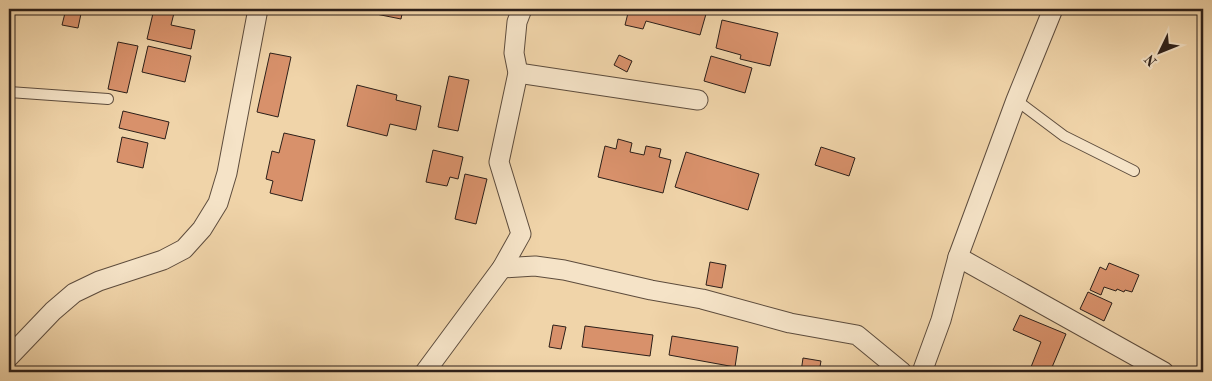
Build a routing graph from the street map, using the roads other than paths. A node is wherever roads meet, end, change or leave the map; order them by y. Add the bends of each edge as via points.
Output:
1 (258, 9) edge
2 (522, 9) edge
3 (1053, 9) edge
4 (518, 73) junction
5 (9, 92) edge
6 (108, 99) dead end
7 (698, 100) dead end
8 (1016, 100) junction
9 (1134, 171) dead end
10 (958, 257) junction
11 (502, 268) junction
12 (9, 357) edge
13 (1144, 367) edge
14 (425, 372) edge
15 (902, 372) edge
16 (922, 372) edge
17 (1164, 372) edge

1 - 12 street via 226,173 218,203 202,229 184,249 163,260 74,293
2 - 4 street via 517,22 514,53
3 - 8 street
4 - 7 street
4 - 11 street via 499,162 521,234
5 - 6 lane
8 - 9 lane via 1064,136
8 - 10 street
10 - 13 street
10 - 16 street via 941,320
11 - 14 street
11 - 15 street via 535,266 564,270 702,299 790,323 857,335
13 - 17 street

